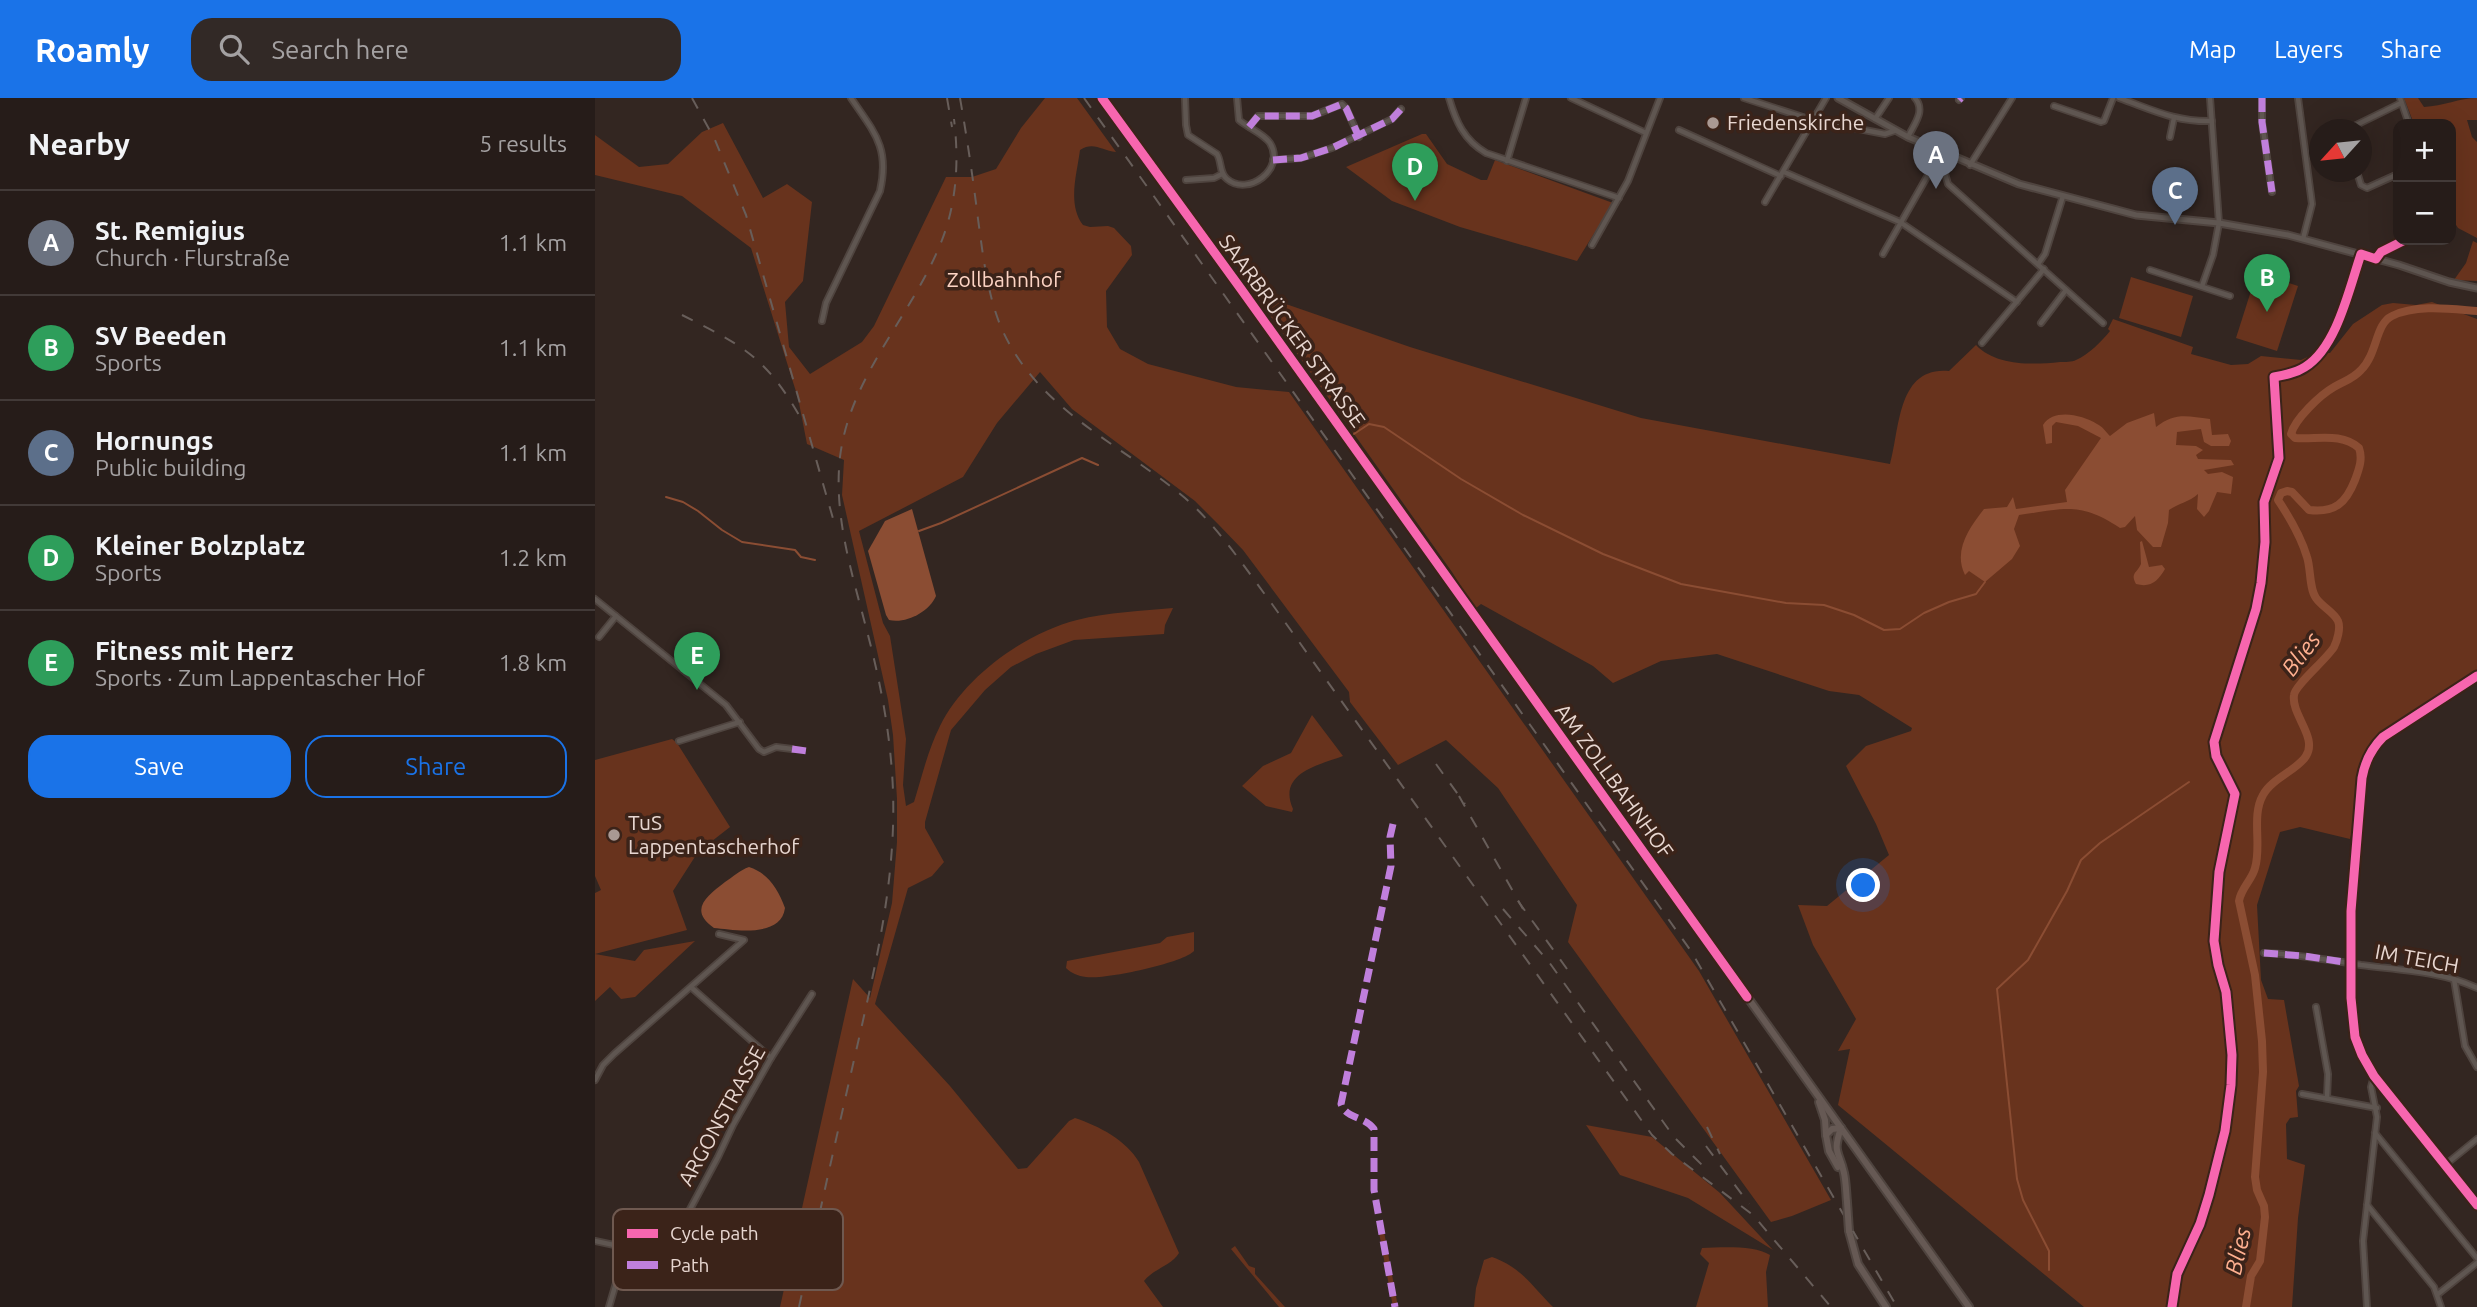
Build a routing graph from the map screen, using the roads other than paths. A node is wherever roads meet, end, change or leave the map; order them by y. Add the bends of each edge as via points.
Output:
1 (851, 98) edge
2 (1102, 98) edge
3 (1185, 98) edge
4 (1237, 98) edge
5 (1450, 98) edge
6 (1526, 98) edge
7 (1571, 98) edge
8 (1660, 98) edge
9 (1744, 98) edge
10 (1826, 98) edge
11 (1838, 98) edge
12 (1889, 98) edge
13 (1915, 98) edge
14 (2012, 98) edge
15 (2113, 98) edge
16 (2119, 98) edge
17 (2210, 98) edge
18 (2262, 98) edge
19 (2298, 98) edge
20 (2400, 100) edge
21 (2054, 106) dead end
22 (1401, 109) dead end
23 (2174, 118) junction
24 (1875, 119) junction
25 (2366, 119) edge
26 (2407, 119) edge
27 (1812, 120) junction
28 (2212, 121) junction
29 (1249, 127) junction
30 (1679, 130) dead end
31 (1894, 131) junction
32 (1646, 133) junction
33 (1359, 137) junction
34 (1908, 137) junction
35 (2170, 137) dead end
36 (1951, 156) junction
37 (1273, 160) junction
38 (1507, 161) junction
39 (1970, 165) junction
40 (1944, 170) junction
41 (1222, 174) junction
42 (1783, 174) junction
43 (2393, 176) edge
44 (1186, 180) dead end
45 (2360, 182) edge
46 (2272, 192) dead end
47 (2063, 196) junction
48 (1619, 198) junction
49 (1765, 202) dead end
50 (1901, 222) junction
51 (2219, 223) junction
52 (2303, 239) junction
53 (1592, 245) dead end
54 (2394, 245) edge
55 (1883, 254) dead end
56 (2361, 254) junction
57 (2377, 259) junction
58 (2038, 264) junction
59 (2044, 269) junction
60 (2150, 270) dead end
61 (2203, 286) junction
62 (2475, 288) edge
63 (2066, 290) junction
64 (2230, 296) dead end
65 (2017, 302) junction
66 (2339, 317) dead end
67 (822, 321) dead end
68 (2041, 323) dead end
69 (2103, 323) dead end
70 (1982, 343) dead end
71 (1453, 586) joint
72 (595, 599) edge
73 (616, 616) junction
74 (599, 637) dead end
75 (2477, 676) edge
76 (740, 722) junction
77 (679, 741) dead end
78 (792, 749) dead end
79 (719, 934) dead end
80 (2264, 953) dead end
81 (2351, 963) junction
82 (2454, 979) junction
83 (692, 988) junction
84 (2477, 988) edge
85 (812, 994) dead end
86 (2316, 1007) dead end
87 (771, 1058) junction
88 (2477, 1067) edge
89 (2374, 1076) junction
90 (595, 1080) edge
91 (1816, 1094) junction
92 (2302, 1094) dead end
93 (2327, 1098) junction
94 (2377, 1108) junction
95 (1841, 1128) junction
96 (2375, 1133) junction
97 (1826, 1135) junction
98 (2477, 1139) edge
99 (1852, 1145) junction
100 (1836, 1153) junction
101 (2445, 1165) junction
102 (1845, 1182) junction
103 (2366, 1205) junction
104 (2477, 1205) edge
105 (689, 1209) edge
106 (595, 1241) edge
107 (613, 1246) edge
108 (2477, 1260) edge
109 (614, 1290) edge
110 (2438, 1294) junction
111 (609, 1307) edge
112 (1886, 1307) edge
113 (1969, 1307) edge
114 (2367, 1307) edge
115 (2441, 1307) edge

1 - 67 street via 877,136 884,174 825,303
2 - 71 main road, SAARBRÜCKER STRASSE
3 - 41 street via 1188,135 1217,154
4 - 29 street via 1239,120
5 - 38 street via 1467,139
6 - 38 street
7 - 32 street
8 - 32 street
9 - 27 street
10 - 27 street
11 - 24 street
12 - 24 street
13 - 34 street via 1921,113
14 - 39 street
15 - 21 street via 2103,122
16 - 23 street
17 - 28 street
18 - 46 street
19 - 52 street via 2312,207
20 - 25 street
20 - 26 street
22 - 33 street
23 - 28 street
23 - 35 street
24 - 31 street
27 - 31 street via 1885,134
27 - 42 street
28 - 51 street
29 - 33 street via 1258,116 1312,116 1342,104
29 - 37 street via 1269,141
30 - 42 street
31 - 34 street
32 - 48 street
33 - 37 street via 1301,158
34 - 36 street
36 - 39 street
36 - 40 street
37 - 41 street via 1266,177 1255,182 1234,183
38 - 48 street
39 - 47 street
40 - 50 street via 1932,168
40 - 58 street via 1948,184
41 - 44 street
42 - 49 street
42 - 50 street
43 - 45 street via 2367,188
47 - 51 street via 2136,215
47 - 58 street
48 - 53 street
50 - 55 street
50 - 65 street
51 - 52 street
51 - 61 street
52 - 56 street
54 - 57 street via 2381,251
56 - 57 street
56 - 66 street
57 - 62 street
58 - 59 street
59 - 63 street
59 - 65 street
60 - 61 street
61 - 64 street
63 - 68 street
63 - 69 street
65 - 70 street
71 - 91 main road, AM ZOLLBAHNHOF
72 - 73 street
73 - 74 street
73 - 76 street via 726,705
75 - 81 street via 2373,748 2363,770
76 - 77 street
76 - 78 street via 761,751
79 - 83 street via 744,940
80 - 81 street, IM TEICH
81 - 82 street, IM TEICH
81 - 89 street via 2353,1027
82 - 84 street, IM TEICH
82 - 88 street via 2465,1046
83 - 87 street
83 - 90 street via 614,1054
85 - 87 street, ARGONSTRASSE
86 - 93 street
87 - 105 street, ARGONSTRASSE
89 - 94 street via 2371,1087
89 - 101 street
91 - 95 main road, AM ZOLLBAHNHOF
91 - 97 main road
92 - 93 street
93 - 94 street
94 - 96 street
95 - 97 main road
95 - 99 main road, AM ZOLLBAHNHOF
95 - 100 main road
96 - 103 street
96 - 108 street
97 - 102 main road via 1829,1152
98 - 101 street
99 - 100 main road via 1842,1145
99 - 113 main road, AM ZOLLBAHNHOF
100 - 102 main road
101 - 104 street
102 - 112 main road, bridge via 1849,1231 1858,1264
103 - 110 street
103 - 114 street
106 - 107 street
108 - 110 street
109 - 111 street
110 - 115 street

